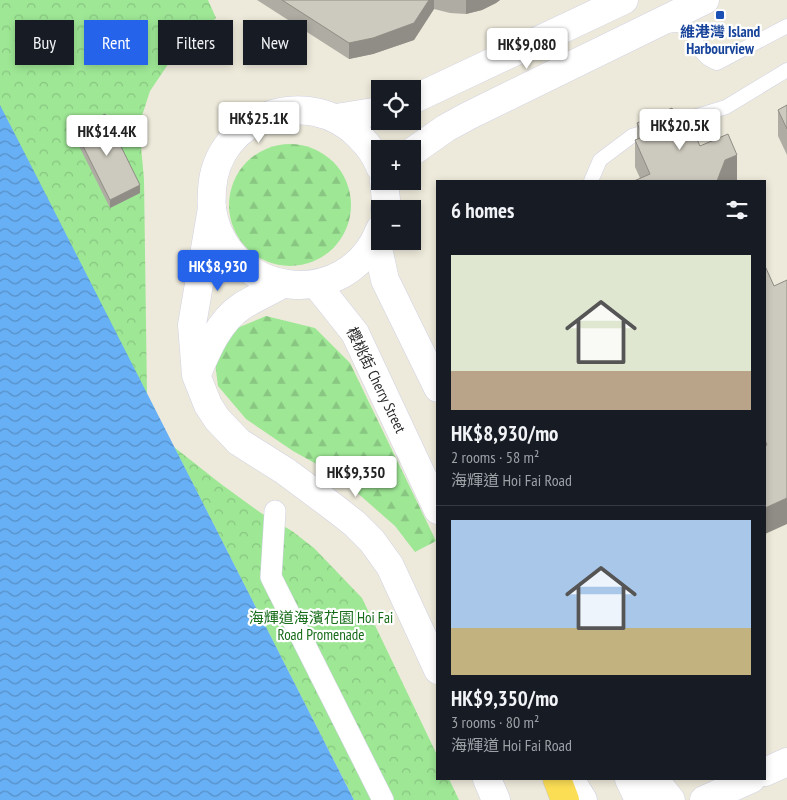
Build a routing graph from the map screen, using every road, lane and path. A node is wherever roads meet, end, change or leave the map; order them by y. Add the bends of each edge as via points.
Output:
1 (623, 0) edge
2 (705, 0) edge
3 (787, 26) edge
4 (644, 29) junction
5 (787, 70) edge
6 (421, 96) edge
7 (371, 112) edge
8 (336, 118) junction
9 (421, 146) edge
10 (371, 150) edge
11 (591, 180) edge
12 (212, 208) junction
13 (371, 246) edge
14 (380, 250) edge
15 (283, 284) junction
16 (316, 284) junction
17 (196, 375) junction
18 (436, 384) edge
19 (436, 506) edge
20 (275, 511) dead end
21 (436, 666) edge
22 (787, 762) edge
23 (766, 772) edge
24 (487, 780) edge
25 (557, 780) edge
26 (571, 780) edge
27 (629, 780) edge
28 (655, 780) edge
29 (749, 780) edge
30 (383, 800) edge
31 (496, 800) edge
32 (565, 800) edge
33 (583, 800) edge
34 (639, 800) edge
35 (671, 800) edge
36 (704, 800) edge

1 - 6 street
2 - 4 street
3 - 4 lane via 718,62 709,60 701,52 689,29 680,25
4 - 9 street via 446,128
5 - 11 lane via 726,107 632,136 600,160
7 - 8 street
8 - 10 street via 353,129
8 - 12 street via 305,110 290,110 274,113 246,127 229,144 217,164
12 - 15 street via 220,236 236,259 258,276
12 - 17 street via 192,325
13 - 16 street via 357,264 339,276
14 - 18 street via 385,280
15 - 16 street
15 - 17 street via 240,307 222,325
16 - 19 street, 櫻桃街 Cherry Street via 356,332
17 - 21 street via 208,405 228,432 336,509 372,541 390,566
20 - 30 street via 272,576
22 - 23 street
24 - 31 street
25 - 32 highway
26 - 33 street
27 - 34 street
28 - 35 street
29 - 36 street

